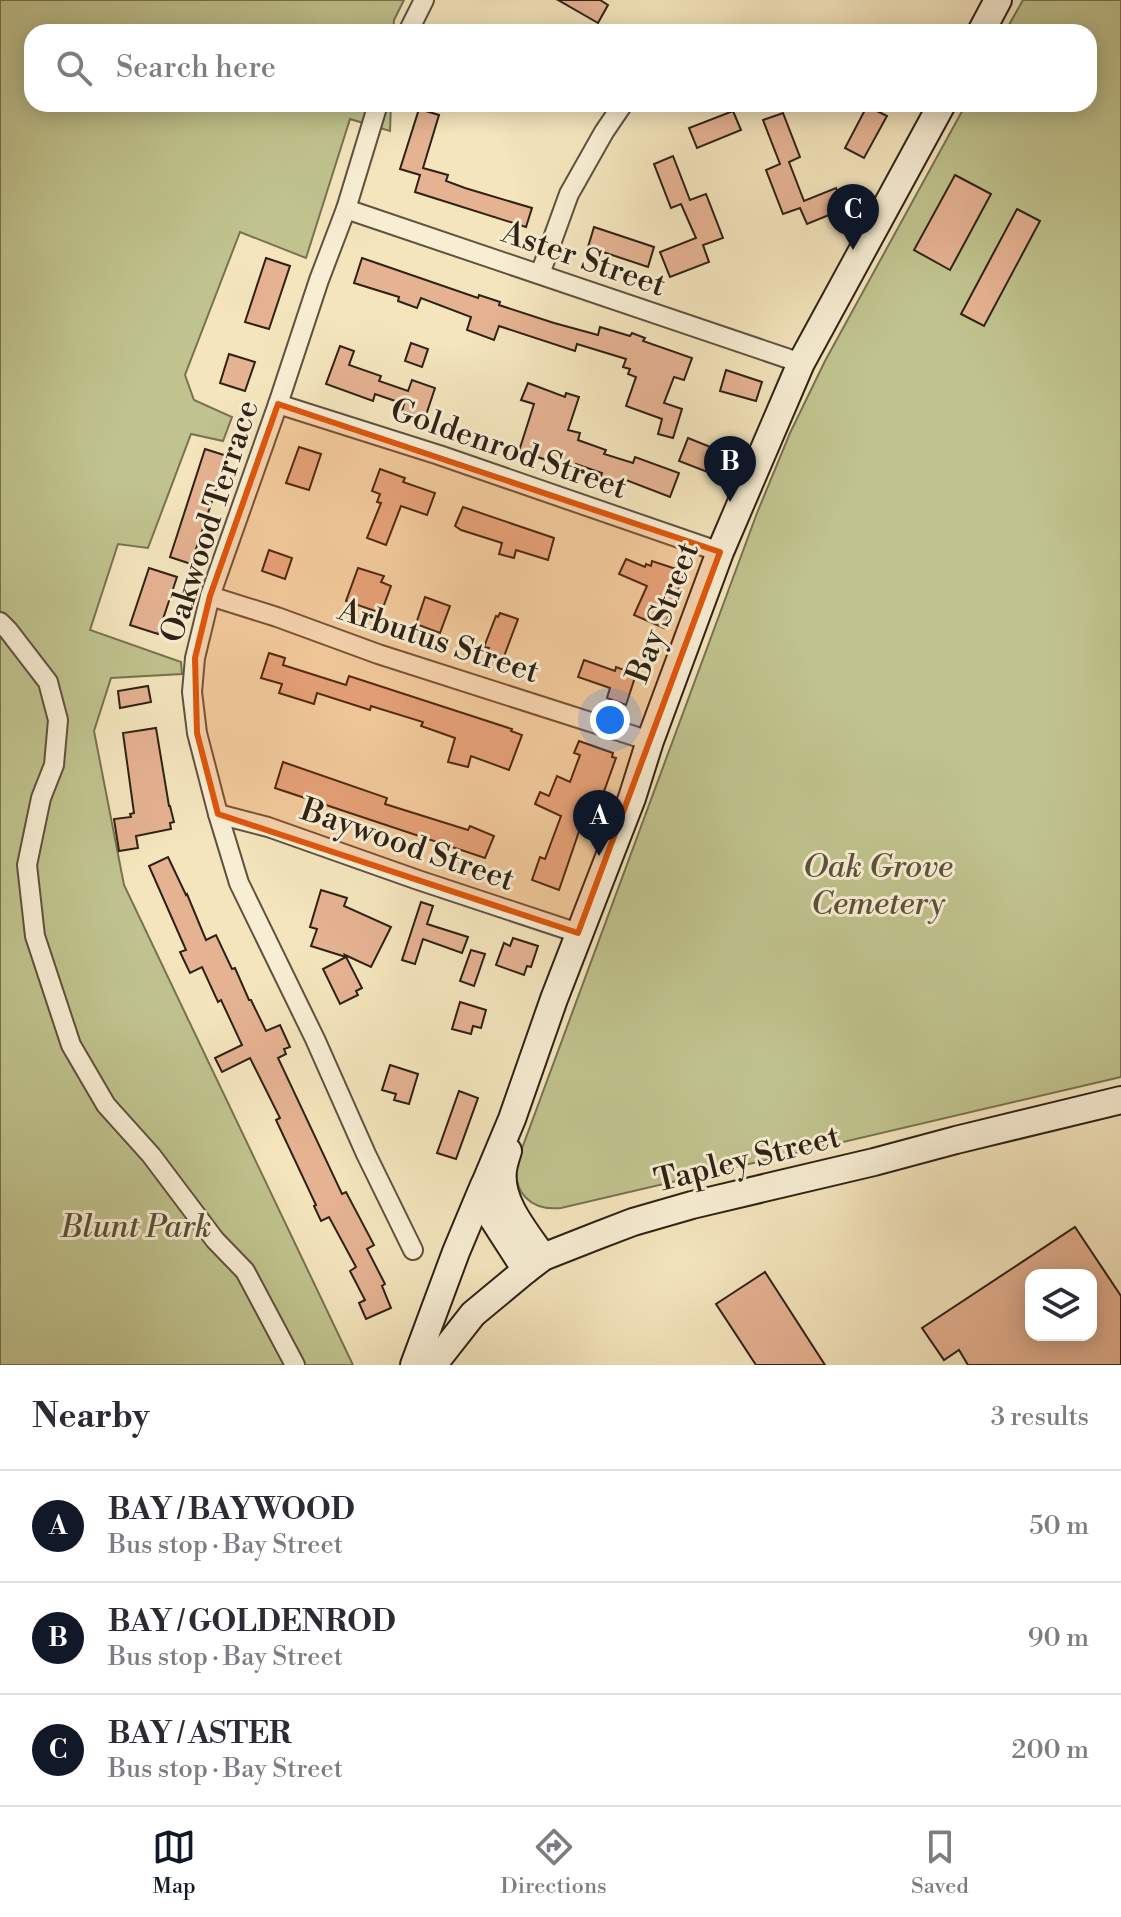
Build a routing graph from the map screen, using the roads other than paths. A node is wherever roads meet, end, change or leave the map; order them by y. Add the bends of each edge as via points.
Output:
1 (424, 0) edge
2 (998, 0) edge
3 (412, 24) edge
4 (985, 24) edge
5 (376, 112) edge
6 (618, 112) edge
7 (938, 112) edge
8 (346, 209) junction
9 (540, 274) junction
10 (801, 363) junction
11 (278, 404) junction
12 (720, 552) junction
13 (210, 596) junction
14 (0, 622) edge
15 (650, 741) junction
16 (218, 814) junction
17 (578, 933) junction
18 (1121, 1100) edge
19 (512, 1119) junction
20 (486, 1181) junction
21 (413, 1250) dead end
22 (534, 1264) junction
23 (295, 1365) edge
24 (414, 1365) edge
25 (433, 1365) edge

1 - 3 street
2 - 4 main road
5 - 8 street, Oakwood Terrace
6 - 9 street via 569,194
7 - 10 main road, Bay Street
8 - 9 street, Aster Street
8 - 11 street, Oakwood Terrace
9 - 10 street, Aster Street
10 - 12 main road, Bay Street
11 - 12 street, Goldenrod Street
11 - 13 street, Oakwood Terrace
12 - 15 main road, Bay Street
13 - 15 street, Arbutus Street
13 - 16 street, Oakwood Terrace via 192,692
14 - 23 street via 48,682 58,720 54,765 27,865 35,936 71,1045 106,1105 245,1271
15 - 17 main road, Bay Street
16 - 17 street, Baywood Street
16 - 21 street, Oakwood Terrace via 239,883
17 - 19 main road, Bay Street
18 - 22 main road, Tapley Street via 692,1205 633,1222
19 - 20 main road, Bay Street
19 - 22 main road, Bay Street via 504,1185
20 - 22 main road via 486,1208
20 - 24 main road, Bay Street
22 - 25 main road, Tapley Street via 473,1314

